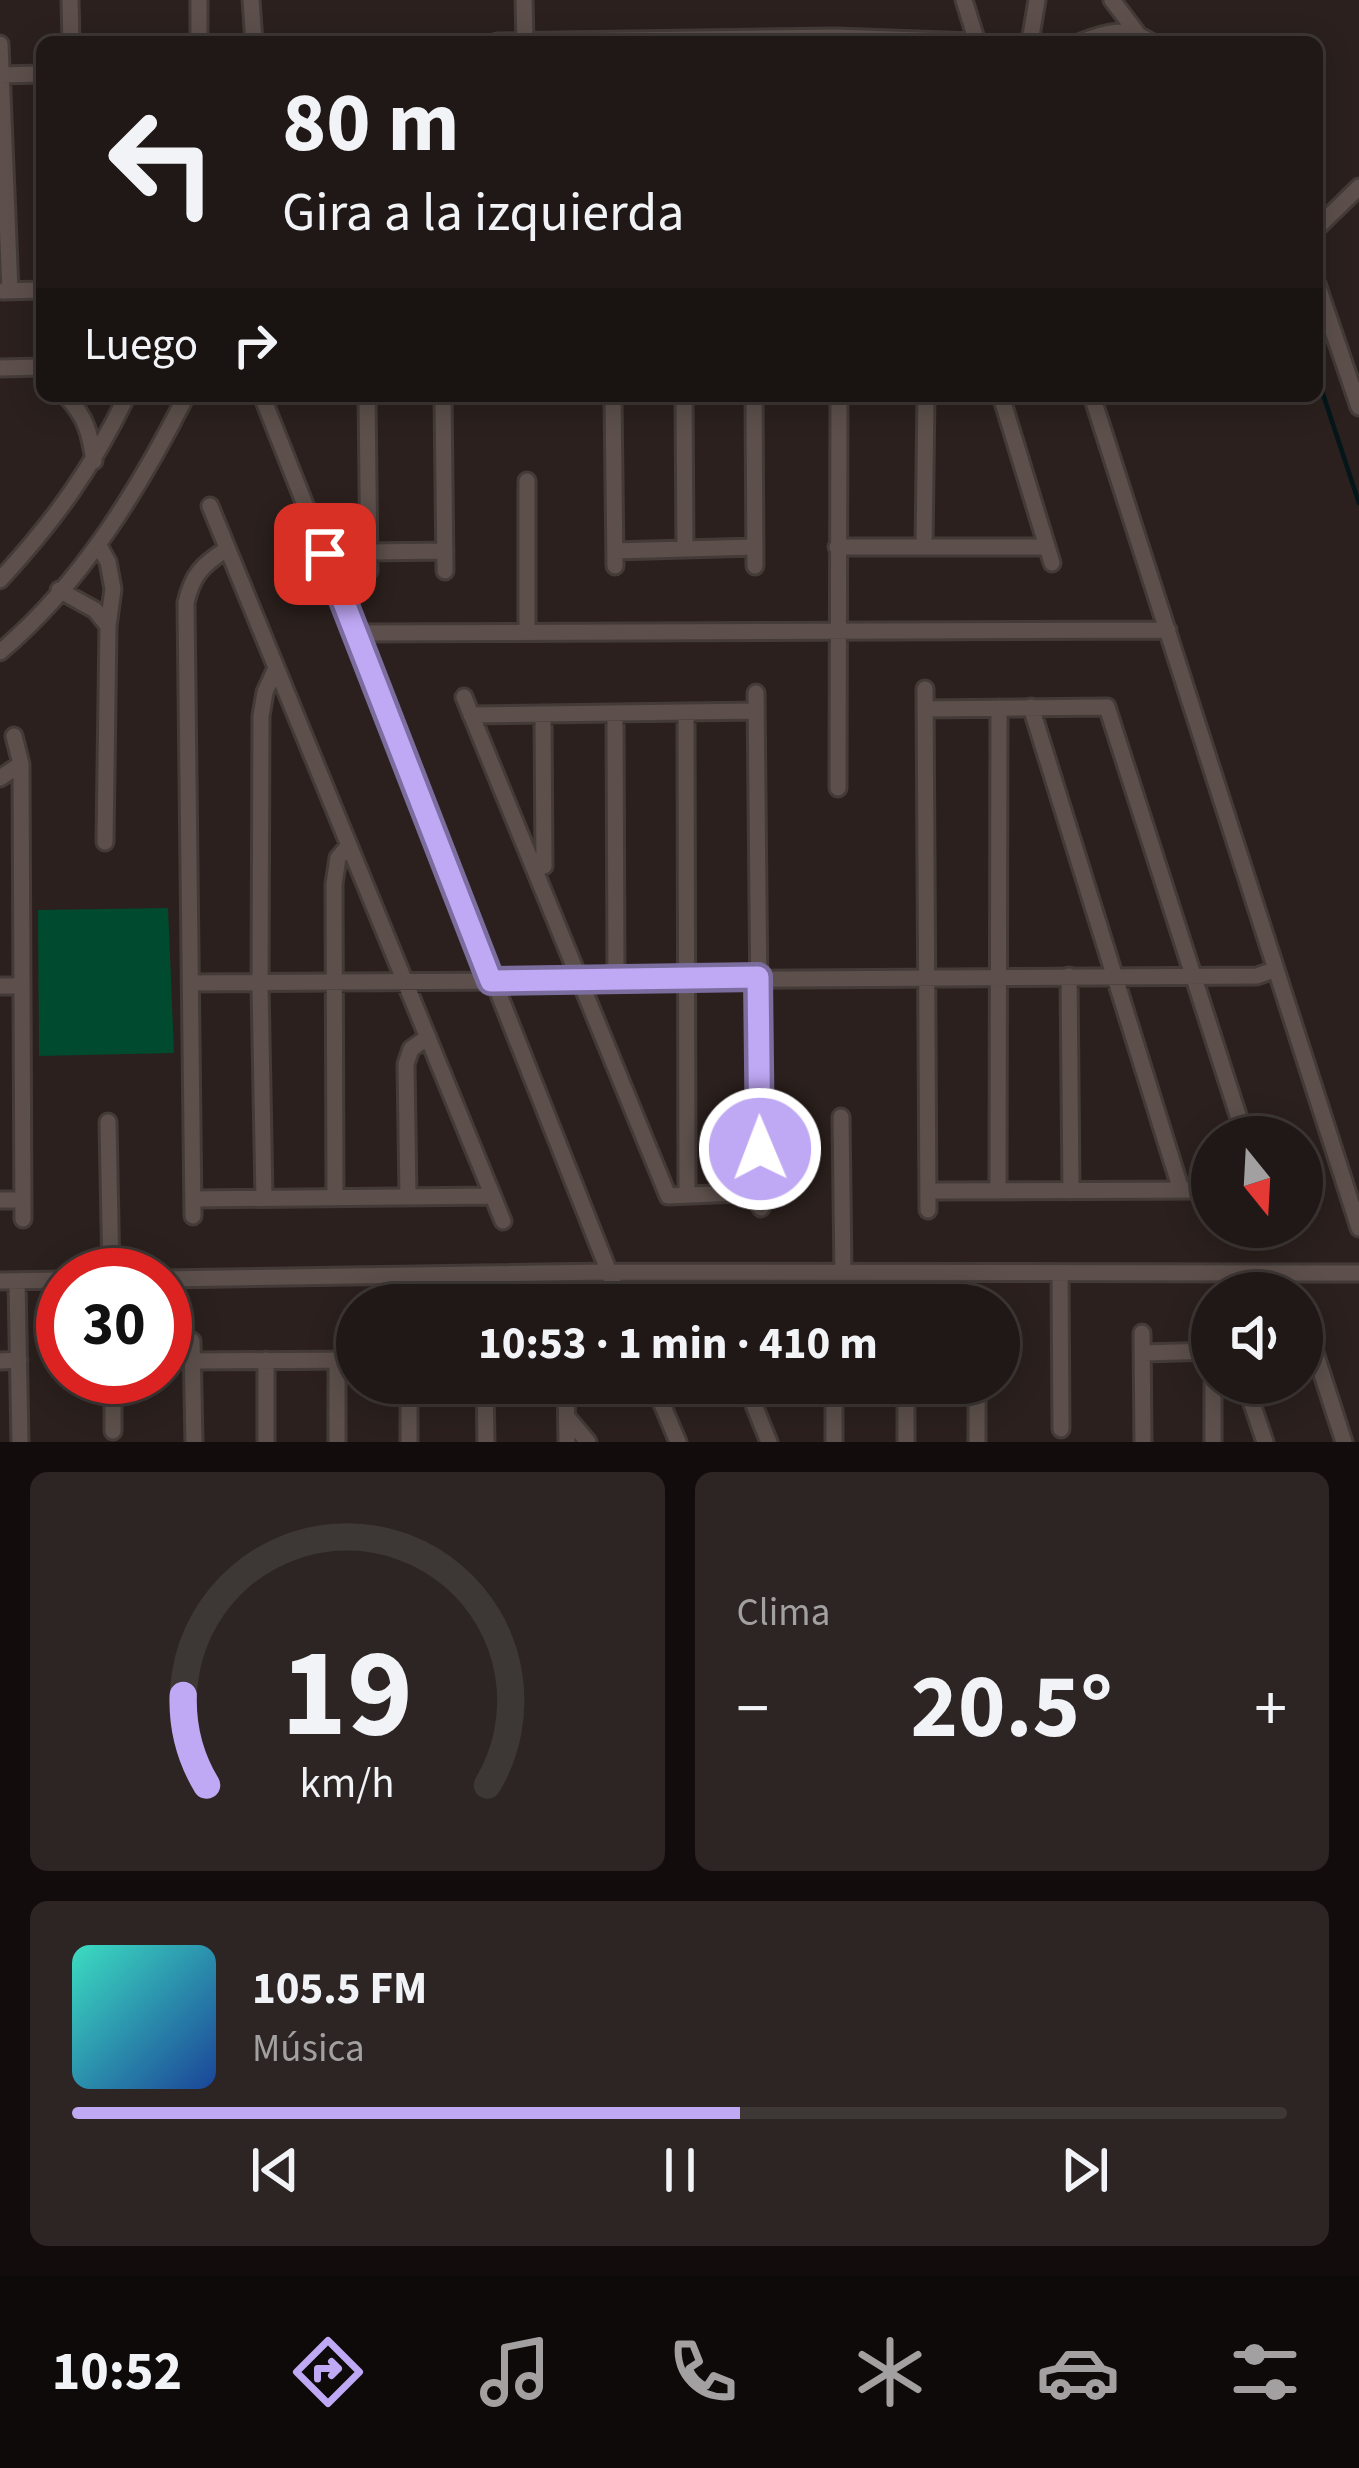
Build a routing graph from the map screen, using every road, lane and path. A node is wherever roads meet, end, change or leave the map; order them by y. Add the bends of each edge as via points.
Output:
1 (70, 0) edge
2 (199, 0) edge
3 (251, 0) edge
4 (524, 0) edge
5 (964, 0) edge
6 (1036, 0) edge
7 (1112, 0) edge
8 (71, 36) edge
9 (199, 36) edge
10 (254, 36) edge
11 (525, 36) edge
12 (974, 36) edge
13 (1030, 36) edge
14 (1100, 36) edge
15 (1138, 36) edge
16 (1142, 36) edge
17 (0, 44) edge
18 (36, 74) edge
19 (0, 75) edge
20 (1359, 187) edge
21 (1323, 221) edge
22 (36, 290) edge
23 (5, 291) edge
24 (1323, 302) edge
25 (8, 368) edge
26 (36, 380) edge
27 (72, 402) edge
28 (124, 402) edge
29 (183, 402) edge
30 (264, 402) edge
31 (367, 402) edge
32 (443, 402) edge
33 (613, 402) edge
34 (684, 402) edge
35 (754, 402) edge
36 (839, 402) edge
37 (926, 402) edge
38 (1003, 402) edge
39 (1094, 402) edge
40 (1359, 407) edge
41 (94, 461) junction
42 (527, 481) dead end
43 (210, 506) dead end
44 (98, 544) junction
45 (837, 547) junction
46 (924, 547) junction
47 (755, 548) junction
48 (227, 549) junction
49 (685, 549) junction
50 (445, 551) junction
51 (369, 552) junction
52 (755, 566) dead end
53 (445, 571) dead end
54 (369, 572) dead end
55 (0, 580) edge
56 (59, 590) junction
57 (108, 626) junction
58 (1168, 630) junction
59 (527, 632) junction
60 (836, 632) junction
61 (356, 633) junction
62 (0, 652) edge
63 (276, 668) junction
64 (925, 689) dead end
65 (464, 697) dead end
66 (1030, 707) junction
67 (999, 708) junction
68 (925, 709) junction
69 (686, 712) junction
70 (615, 713) junction
71 (543, 714) junction
72 (471, 715) junction
73 (14, 736) dead end
74 (21, 764) junction
75 (0, 778) edge
76 (838, 788) dead end
77 (105, 842) dead end
78 (349, 845) junction
79 (535, 869) junction
80 (1276, 969) junction
81 (925, 976) junction
82 (997, 976) junction
83 (1069, 976) junction
84 (1116, 976) junction
85 (1194, 976) junction
86 (686, 977) junction
87 (758, 977) junction
88 (580, 978) junction
89 (616, 978) junction
90 (491, 981) junction
91 (190, 983) junction
92 (260, 983) junction
93 (332, 983) junction
94 (406, 984) junction
95 (0, 986) edge
96 (22, 986) junction
97 (428, 1037) junction
98 (1238, 1116) edge
99 (841, 1118) dead end
100 (108, 1122) dead end
101 (1071, 1190) junction
102 (1181, 1190) junction
103 (1191, 1190) edge
104 (928, 1191) junction
105 (998, 1191) junction
106 (687, 1195) junction
107 (493, 1196) junction
108 (408, 1197) junction
109 (264, 1198) junction
110 (335, 1198) junction
111 (0, 1200) edge
112 (23, 1200) junction
113 (928, 1210) dead end
114 (23, 1219) dead end
115 (503, 1221) dead end
116 (1359, 1228) edge
117 (110, 1248) edge
118 (608, 1272) junction
119 (843, 1272) junction
120 (1060, 1273) junction
121 (1359, 1273) edge
122 (192, 1279) edge
123 (485, 1280) junction
124 (9, 1281) edge
125 (485, 1284) edge
126 (488, 1284) edge
127 (613, 1284) edge
128 (1142, 1333) dead end
129 (193, 1341) dead end
130 (1191, 1352) edge
131 (1143, 1353) junction
132 (19, 1360) junction
133 (266, 1360) junction
134 (336, 1360) edge
135 (0, 1361) edge
136 (193, 1361) junction
137 (1323, 1385) edge
138 (113, 1404) edge
139 (338, 1404) edge
140 (409, 1404) edge
141 (485, 1404) edge
142 (566, 1404) edge
143 (662, 1404) edge
144 (754, 1404) edge
145 (834, 1404) edge
146 (906, 1404) edge
147 (976, 1404) edge
148 (1213, 1404) edge
149 (1252, 1404) edge
150 (567, 1417) junction
151 (1061, 1429) dead end
152 (113, 1431) dead end
153 (20, 1442) edge
154 (194, 1442) edge
155 (266, 1442) edge
156 (338, 1442) edge
157 (409, 1442) edge
158 (486, 1442) edge
159 (567, 1442) edge
160 (588, 1442) edge
161 (678, 1442) edge
162 (769, 1442) edge
163 (834, 1442) edge
164 (906, 1442) edge
165 (976, 1442) edge
166 (1143, 1442) edge
167 (1214, 1442) edge
168 (1265, 1442) edge
169 (1344, 1442) edge

1 - 8 street
2 - 9 street
3 - 10 street
4 - 11 street
5 - 12 street
6 - 13 street
7 - 16 street
14 - 15 street
17 - 19 street
18 - 19 street
19 - 23 street
20 - 21 street
22 - 23 street
24 - 40 street
25 - 26 street
27 - 41 street via 89,429
28 - 41 street
29 - 44 street
30 - 61 street
31 - 51 street
32 - 50 street
33 - 49 street via 615,559
34 - 49 street
35 - 47 street
36 - 45 street
37 - 46 street
38 - 46 street via 1050,555
39 - 58 street
41 - 55 street
42 - 59 street
43 - 48 street
44 - 56 street
44 - 57 street via 112,574
45 - 46 street
45 - 60 street
47 - 49 street
47 - 52 street
48 - 63 street
48 - 91 street via 190,581 186,603
50 - 51 street
50 - 53 street
51 - 54 street
56 - 57 street
56 - 62 street
57 - 77 street
58 - 60 street
58 - 80 street
59 - 60 street
59 - 61 street
60 - 76 street
61 - 90 street
63 - 78 street
63 - 92 street via 261,716
64 - 68 street
65 - 72 street
66 - 67 street
66 - 84 street
66 - 85 street via 1107,706
67 - 68 street
67 - 82 street
68 - 81 street
69 - 70 street
69 - 86 street
69 - 87 street via 756,702
70 - 71 street
70 - 89 street
71 - 72 street
71 - 79 street via 544,866
72 - 79 street
73 - 74 street
74 - 75 street
74 - 96 street
78 - 93 street via 334,884
78 - 94 street
79 - 88 street
80 - 85 street
80 - 116 street
81 - 82 street
81 - 87 street
81 - 104 street
82 - 83 street
82 - 105 street
83 - 84 street
83 - 101 street
84 - 85 street
84 - 102 street
85 - 98 street
86 - 87 street
86 - 89 street
86 - 106 street
87 - 106 street via 760,1200
88 - 89 street
88 - 90 street
88 - 106 street via 668,1196
90 - 94 street
90 - 118 street
91 - 92 street
91 - 109 street via 193,1208
92 - 93 street
92 - 109 street
93 - 94 street
93 - 110 street
94 - 97 street
95 - 96 street
96 - 112 street
97 - 107 street
97 - 108 street via 406,1064
99 - 119 street
100 - 117 street
101 - 102 street
101 - 105 street
102 - 103 street
104 - 105 street
104 - 113 street
107 - 108 street
107 - 115 street
108 - 110 street
109 - 110 street
111 - 112 street
112 - 114 street
118 - 119 street
118 - 123 street
118 - 127 street
119 - 120 street
120 - 121 street
120 - 151 street
122 - 123 street
123 - 125 street
123 - 126 street
124 - 132 street
128 - 131 street
129 - 136 street
130 - 131 street
131 - 166 street
132 - 135 street
132 - 153 street
133 - 134 street
133 - 136 street
133 - 155 street
136 - 154 street
137 - 169 street
138 - 152 street
139 - 156 street
140 - 157 street
141 - 158 street
142 - 150 street
143 - 161 street
144 - 162 street
145 - 163 street
146 - 164 street
147 - 165 street
148 - 167 street
149 - 168 street
150 - 159 street
150 - 160 street

